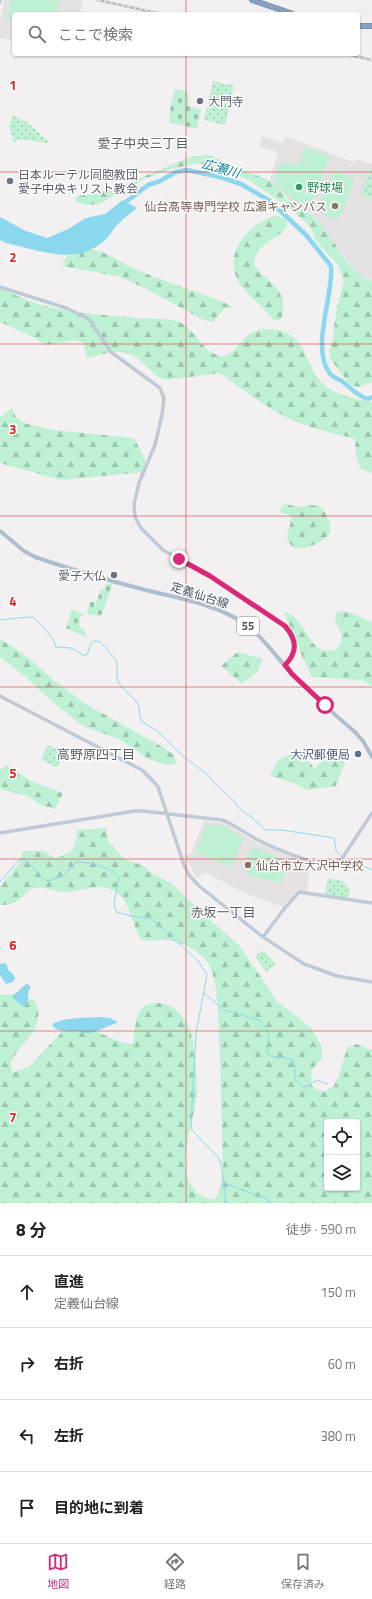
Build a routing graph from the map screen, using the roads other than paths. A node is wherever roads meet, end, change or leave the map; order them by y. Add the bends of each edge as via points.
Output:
1 (252, 0) edge
2 (287, 12) edge
3 (360, 26) edge
4 (372, 26) edge
5 (0, 286) edge
6 (0, 531) edge
7 (285, 665) junction
8 (0, 696) edge
9 (372, 756) edge
10 (372, 812) edge
11 (167, 814) junction
12 (0, 833) edge
13 (372, 903) edge
14 (263, 937) junction
15 (372, 982) edge

1 - 2 highway
3 - 4 highway
5 - 7 street via 66,308 87,318 111,352 160,388 164,398 162,415 155,444 139,483 134,504 135,517 141,528 163,550 210,576 285,626 295,646 291,658
6 - 7 main road, 定義仙台線 / 55 via 24,552 34,557 198,603 228,614 252,629
7 - 9 main road, 定義仙台線 / 55 via 304,686 355,732
8 - 11 street via 142,770 155,783
10 - 11 street via 341,860 324,865 259,841 222,820
11 - 12 street via 135,811
11 - 14 street via 188,875
13 - 14 street via 299,892
14 - 15 street via 303,963 319,970

